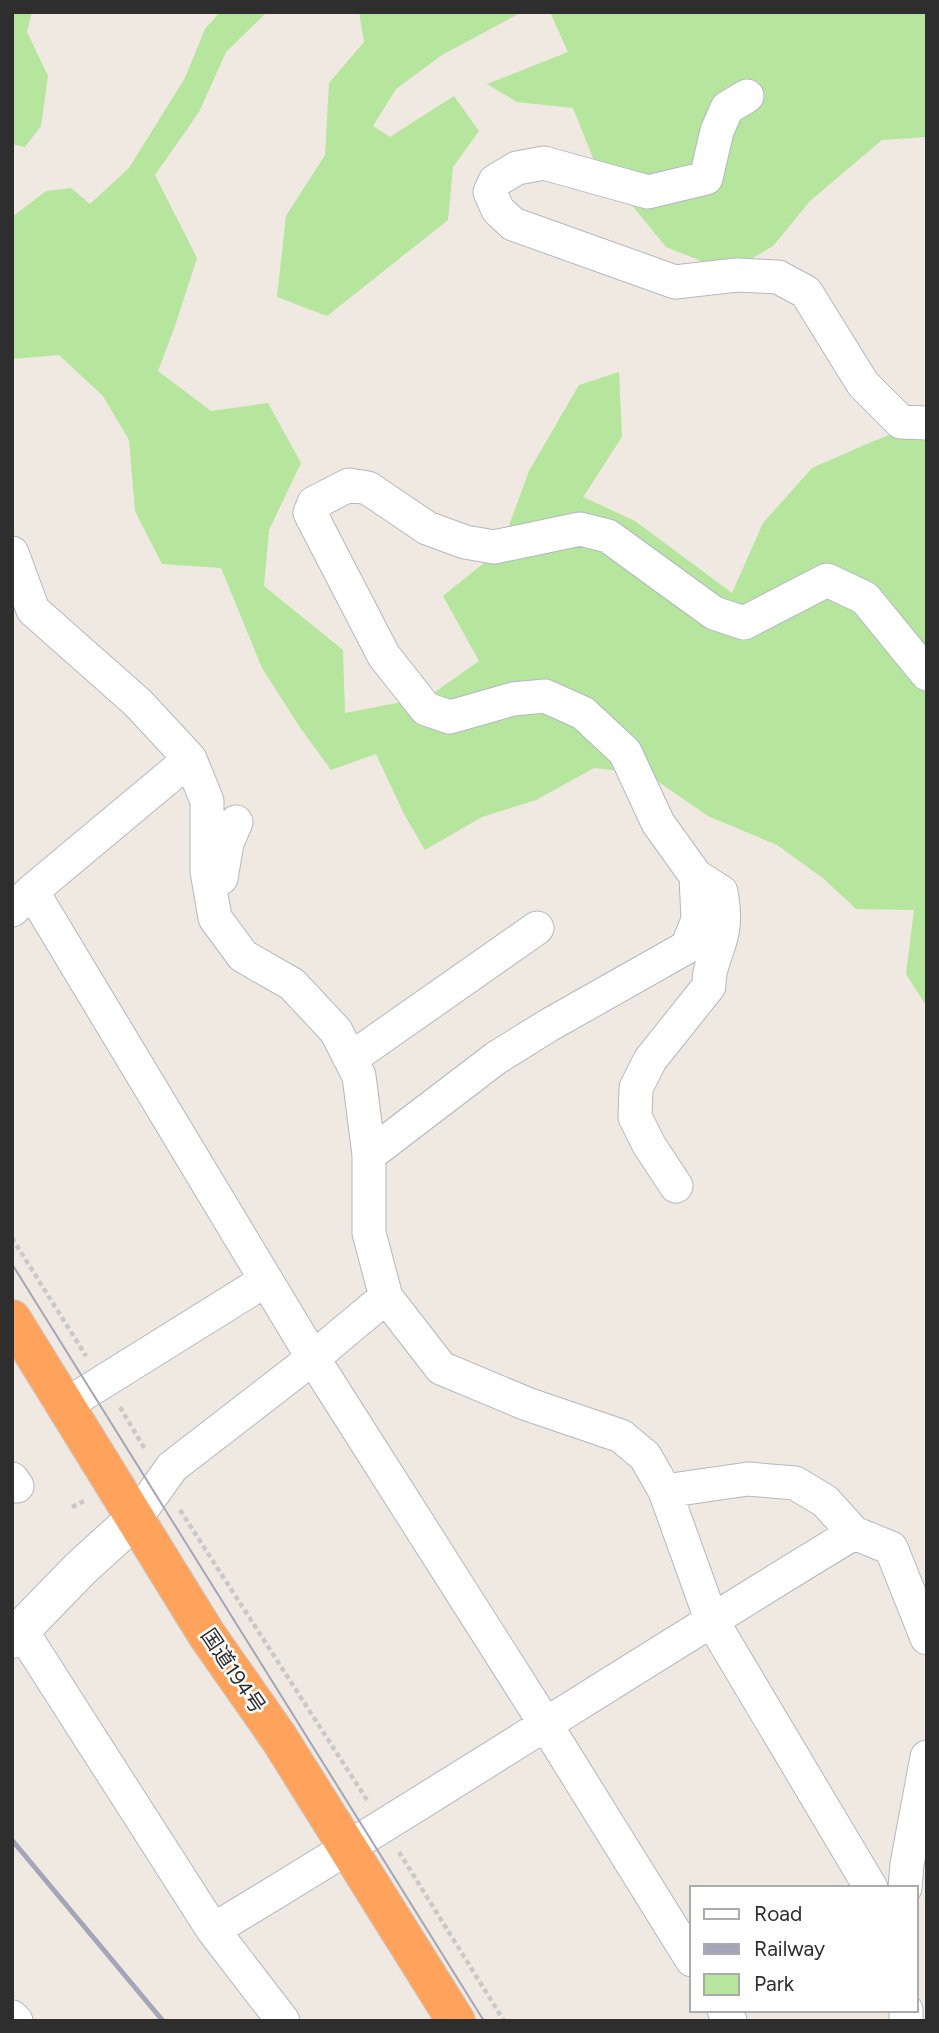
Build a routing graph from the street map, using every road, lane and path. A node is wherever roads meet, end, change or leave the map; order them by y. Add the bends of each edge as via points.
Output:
1 (747, 96) dead end
2 (927, 423) edge
3 (12, 552) edge
4 (927, 674) edge
5 (190, 759) junction
6 (236, 822) dead end
7 (696, 876) junction
8 (22, 900) edge
9 (215, 918) junction
10 (537, 929) dead end
11 (349, 1057) junction
12 (369, 1155) junction
13 (676, 1186) dead end
14 (266, 1280) junction
15 (386, 1297) junction
16 (12, 1319) edge
17 (313, 1359) junction
18 (64, 1406) junction
19 (167, 1473) junction
20 (665, 1491) junction
21 (135, 1519) junction
22 (854, 1533) junction
23 (711, 1619) junction
24 (16, 1635) edge
25 (927, 1638) edge
26 (546, 1725) junction
27 (927, 1756) edge
28 (383, 1825) junction
29 (349, 1848) junction
30 (870, 1886) edge
31 (905, 1886) edge
32 (213, 1930) junction
33 (690, 1957) edge
34 (12, 2017) edge
35 (16, 2021) edge
36 (283, 2021) edge
37 (456, 2021) edge
38 (504, 2021) edge

1 - 2 street via 727,108 706,178 648,192 544,163 517,168 495,181 491,192 498,210 513,224 675,282 737,275 778,277 806,292 863,384 901,422
3 - 5 street via 33,610 138,703
4 - 7 street via 865,598 827,580 744,623 714,612 608,536 580,529 494,547 427,528 368,488 349,485 314,503 310,513 384,656 426,709 450,716 513,699 545,696 583,713 625,752 658,823
5 - 8 street
5 - 9 street via 208,801 207,871
6 - 9 street via 227,843
7 - 12 street via 698,920 688,947 496,1058
7 - 13 street via 721,892 725,910 722,936 708,975 723,981 650,1060 636,1087 635,1117
8 - 14 street
9 - 11 street via 243,956 292,984 336,1031
10 - 11 street
11 - 12 street via 359,1076
12 - 15 street via 369,1233
14 - 17 street
14 - 18 street
15 - 17 street
15 - 20 street via 441,1368 621,1436 645,1457
16 - 18 highway, 国道194号
17 - 19 street
17 - 26 street
18 - 21 highway, 国道194号
19 - 21 street
19 - 28 path via 175,1503
20 - 22 street via 748,1479 795,1483 825,1501
20 - 23 street
21 - 24 street
21 - 29 highway, 国道194号
22 - 23 street
22 - 25 street via 891,1548
23 - 26 street
23 - 30 street
24 - 32 street
26 - 28 street
26 - 33 street
27 - 31 street
28 - 29 street
28 - 38 path
29 - 32 street
29 - 37 highway, 国道194号
32 - 36 street
34 - 35 street

